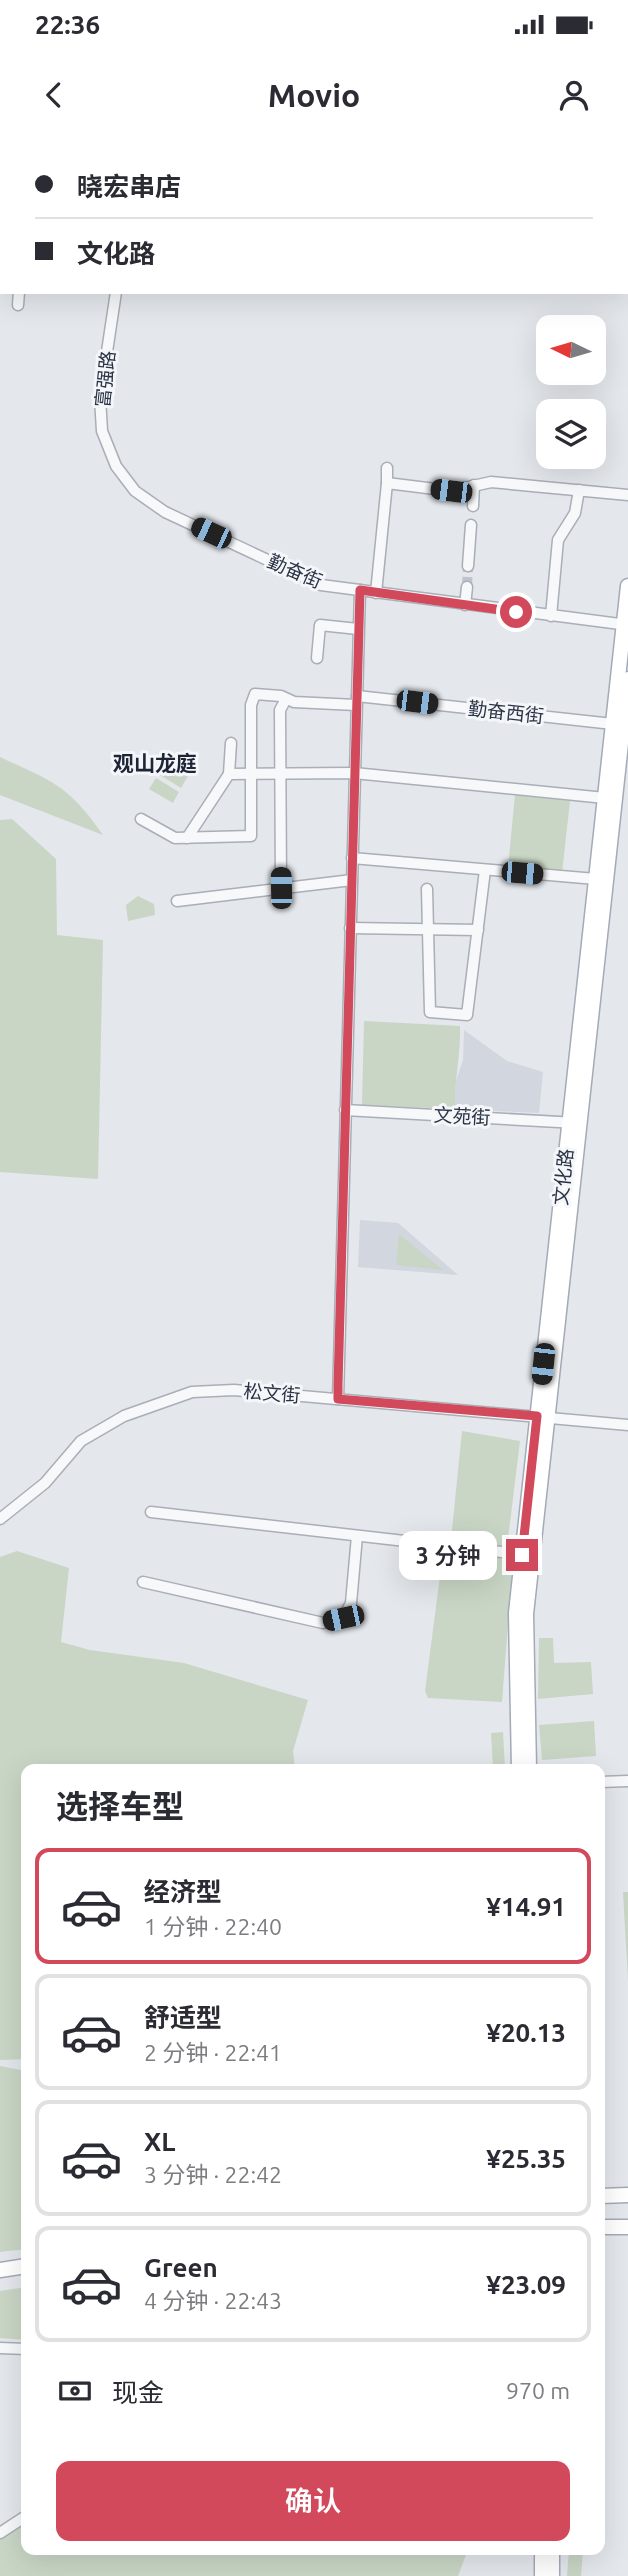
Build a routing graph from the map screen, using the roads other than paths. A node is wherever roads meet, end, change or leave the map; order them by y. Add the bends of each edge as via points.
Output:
1 (19, 294) edge
2 (116, 294) edge
3 (18, 305) dead end
4 (387, 468) dead end
5 (387, 483) junction
6 (474, 485) junction
7 (579, 490) junction
8 (628, 495) edge
9 (142, 496) joint
10 (472, 506) dead end
11 (471, 525) dead end
12 (468, 566) tunnel mouth
13 (628, 586) edge
14 (467, 587) tunnel mouth
15 (360, 590) junction
16 (376, 593) junction
17 (465, 605) junction
18 (551, 616) junction
19 (626, 625) edge
20 (358, 629) junction
21 (317, 658) dead end
22 (628, 679) edge
23 (286, 699) junction
24 (356, 700) junction
25 (613, 724) junction
26 (231, 743) dead end
27 (354, 773) junction
28 (229, 774) junction
29 (251, 776) junction
30 (605, 798) junction
31 (141, 819) dead end
32 (187, 838) junction
33 (352, 858) junction
34 (485, 870) junction
35 (596, 879) junction
36 (352, 880) junction
37 (281, 888) junction
38 (427, 889) dead end
39 (177, 901) dead end
40 (350, 928) junction
41 (428, 930) junction
42 (478, 930) junction
43 (345, 1110) junction
44 (574, 1123) junction
45 (338, 1399) junction
46 (542, 1416) junction
47 (628, 1425) edge
48 (151, 1512) dead end
49 (0, 1519) edge
50 (357, 1536) junction
51 (527, 1555) junction
52 (143, 1582) dead end
53 (519, 1764) edge
54 (529, 1764) edge
55 (628, 1781) edge
56 (605, 1782) edge
57 (628, 2195) edge
58 (605, 2196) edge
59 (605, 2227) edge
60 (628, 2227) edge
61 (21, 2267) edge
62 (0, 2270) edge
63 (0, 2348) edge
64 (21, 2349) edge
65 (21, 2519) edge
66 (0, 2533) edge
67 (542, 2555) edge
68 (552, 2555) edge
69 (542, 2576) edge
70 (552, 2576) edge

1 - 3 street
2 - 9 street, 富强路 via 100,398 102,431 116,467
4 - 5 street
5 - 6 street via 451,491
5 - 16 street
6 - 7 street via 491,482
6 - 10 street
7 - 8 street
7 - 18 street via 575,513 558,540
9 - 15 street, 勤奋街 via 165,512 321,585
11 - 12 street
13 - 19 main road, 文化路
14 - 17 street
15 - 16 street, 勤奋街
15 - 20 street
16 - 17 street, 勤奋街
17 - 18 street, 勤奋街
18 - 19 street, 勤奋街
19 - 25 main road, 文化路
20 - 21 street via 320,625
20 - 24 street
22 - 44 main road, 文化路
23 - 24 street, 勤奋西街
23 - 29 street, 勤奋西街 via 255,694
23 - 37 street via 279,710
24 - 25 street, 勤奋西街
24 - 27 street
25 - 30 main road, 文化路
26 - 28 street
27 - 29 street
27 - 30 street
27 - 33 street
28 - 29 street
28 - 32 street
29 - 32 street via 251,836
30 - 35 main road, 文化路
31 - 32 street via 176,838
33 - 34 street
33 - 36 street
34 - 35 street
34 - 42 street
35 - 44 main road, 文化路
36 - 37 street
36 - 40 street
37 - 39 street
38 - 41 street
40 - 41 street
40 - 43 street
41 - 42 street
41 - 42 street via 430,1012 467,1015
43 - 44 street, 文苑街
43 - 45 street
44 - 46 main road, 文化路
45 - 46 street, 松文街
45 - 49 street, 松文街 via 234,1390 192,1392 163,1401 124,1416 81,1441 45,1483
46 - 47 street, 松文街
46 - 51 main road, 文化路
48 - 50 street
50 - 51 street
50 - 52 street via 351,1603 343,1618 323,1623
51 - 53 main road, 文化路 via 516,1613
51 - 54 main road, 文化路
55 - 56 street
57 - 58 main road
59 - 60 main road
61 - 62 main road
63 - 64 street
65 - 66 street
67 - 69 main road
68 - 70 main road

